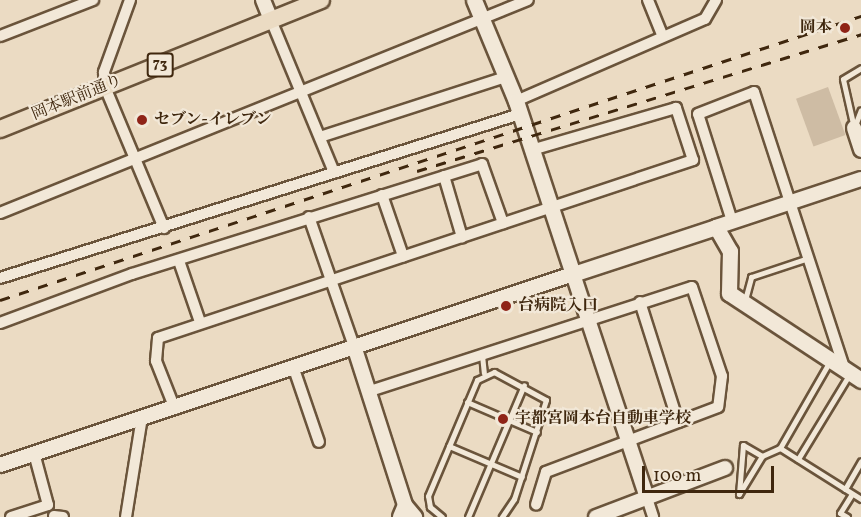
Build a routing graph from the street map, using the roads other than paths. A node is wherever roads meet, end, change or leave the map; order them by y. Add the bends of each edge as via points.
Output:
1 (58, 0) edge
2 (93, 0) edge
3 (130, 0) edge
4 (263, 0) edge
5 (321, 0) edge
6 (474, 0) edge
7 (528, 0) edge
8 (648, 0) edge
9 (716, 0) edge
10 (63, 12) junction
11 (482, 19) junction
12 (271, 20) junction
13 (662, 35) junction
14 (0, 36) edge
15 (861, 68) edge
16 (506, 77) junction
17 (105, 87) junction
18 (301, 91) junction
19 (518, 108) junction
20 (861, 110) edge
21 (854, 128) junction
22 (0, 129) edge
23 (320, 137) junction
24 (531, 150) junction
25 (861, 150) edge
26 (135, 158) junction
27 (334, 172) junction
28 (444, 176) junction
29 (861, 179) edge
30 (382, 195) junction
31 (792, 202) junction
32 (552, 208) junction
33 (0, 213) edge
34 (309, 217) junction
35 (732, 221) junction
36 (503, 223) junction
37 (716, 227) junction
38 (164, 228) junction
39 (462, 237) junction
40 (403, 256) junction
41 (809, 258) junction
42 (179, 261) junction
43 (573, 274) junction
44 (0, 278) edge
45 (330, 280) junction
46 (640, 302) junction
47 (744, 304) junction
48 (589, 320) junction
49 (200, 322) junction
50 (0, 323) edge
51 (354, 346) junction
52 (482, 355) junction
53 (831, 361) junction
54 (294, 369) junction
55 (484, 373) junction
56 (852, 374) edge
57 (524, 385) junction
58 (370, 391) junction
59 (467, 402) junction
60 (175, 409) junction
61 (142, 417) junction
62 (509, 420) junction
63 (678, 422) junction
64 (537, 432) junction
65 (628, 441) junction
66 (319, 442) dead end
67 (449, 446) junction
68 (780, 448) junction
69 (34, 453) junction
70 (762, 456) junction
71 (798, 459) junction
72 (861, 461) edge
73 (491, 464) junction
74 (0, 465) edge
75 (725, 468) dead end
76 (522, 477) junction
77 (845, 489) junction
78 (852, 494) junction
79 (647, 498) junction
80 (861, 499) edge
81 (536, 504) dead end
82 (403, 511) edge
83 (11, 517) edge
84 (126, 517) edge
85 (414, 517) edge
86 (442, 517) edge
87 (468, 517) edge
88 (502, 517) edge
89 (596, 517) edge
90 (653, 517) edge
91 (847, 517) edge

1 - 10 street
2 - 10 street
3 - 17 street via 104,72
4 - 12 street
5 - 12 main road, 岡本駅前通り / 73
6 - 11 main road
7 - 11 street
8 - 13 street
9 - 13 street via 705,19
10 - 14 street
11 - 16 main road
11 - 18 street
12 - 17 main road, 岡本駅前通り / 73
12 - 18 street
13 - 19 street
15 - 21 lane via 843,79
16 - 19 main road
16 - 23 street
17 - 22 main road, 岡本駅前通り / 73
17 - 26 street
18 - 23 street
18 - 26 street
19 - 24 main road
19 - 27 street
20 - 21 lane
21 - 25 street
23 - 27 street
24 - 32 main road
24 - 32 street via 676,108 693,160
26 - 33 street
26 - 38 street
27 - 38 street
28 - 30 street
28 - 36 street via 482,164
28 - 39 street
29 - 31 street
30 - 34 street
30 - 40 street
31 - 35 street
31 - 35 street via 754,92 701,109 698,118
31 - 41 street
32 - 36 street
32 - 43 main road
34 - 42 street
34 - 45 street
35 - 37 street
36 - 39 street
37 - 43 main road
37 - 47 main road via 730,250 727,289
38 - 44 street
39 - 40 street
40 - 45 street
41 - 47 lane via 751,277
41 - 56 street
42 - 49 street
42 - 50 street
43 - 48 street
43 - 51 street
45 - 49 street
45 - 51 street
46 - 48 street
46 - 63 street
46 - 63 street via 692,287 722,376 718,407
47 - 53 main road
48 - 52 street
48 - 65 street
49 - 60 street via 158,338 156,361
51 - 54 street
51 - 58 street
52 - 55 lane
52 - 58 street
53 - 56 main road
53 - 68 lane
54 - 60 street
54 - 66 street
55 - 57 lane
55 - 59 lane
56 - 71 lane
57 - 62 lane
57 - 64 lane via 546,400
58 - 82 street
59 - 62 lane
59 - 67 lane
60 - 61 street
61 - 69 street
61 - 84 street
62 - 64 lane
62 - 73 lane
63 - 65 street
64 - 76 lane
65 - 79 street
65 - 81 street via 546,472
67 - 73 lane
67 - 86 lane via 428,496 430,507
68 - 70 lane
68 - 71 lane
69 - 74 street
69 - 83 street via 48,505
70 - 70 lane via 756,466 739,494 743,445
71 - 77 lane
72 - 77 lane
73 - 76 lane
73 - 87 lane
75 - 79 street
76 - 88 lane
77 - 78 lane
78 - 80 lane
78 - 91 lane via 840,513
79 - 89 street
79 - 90 street
82 - 85 street

